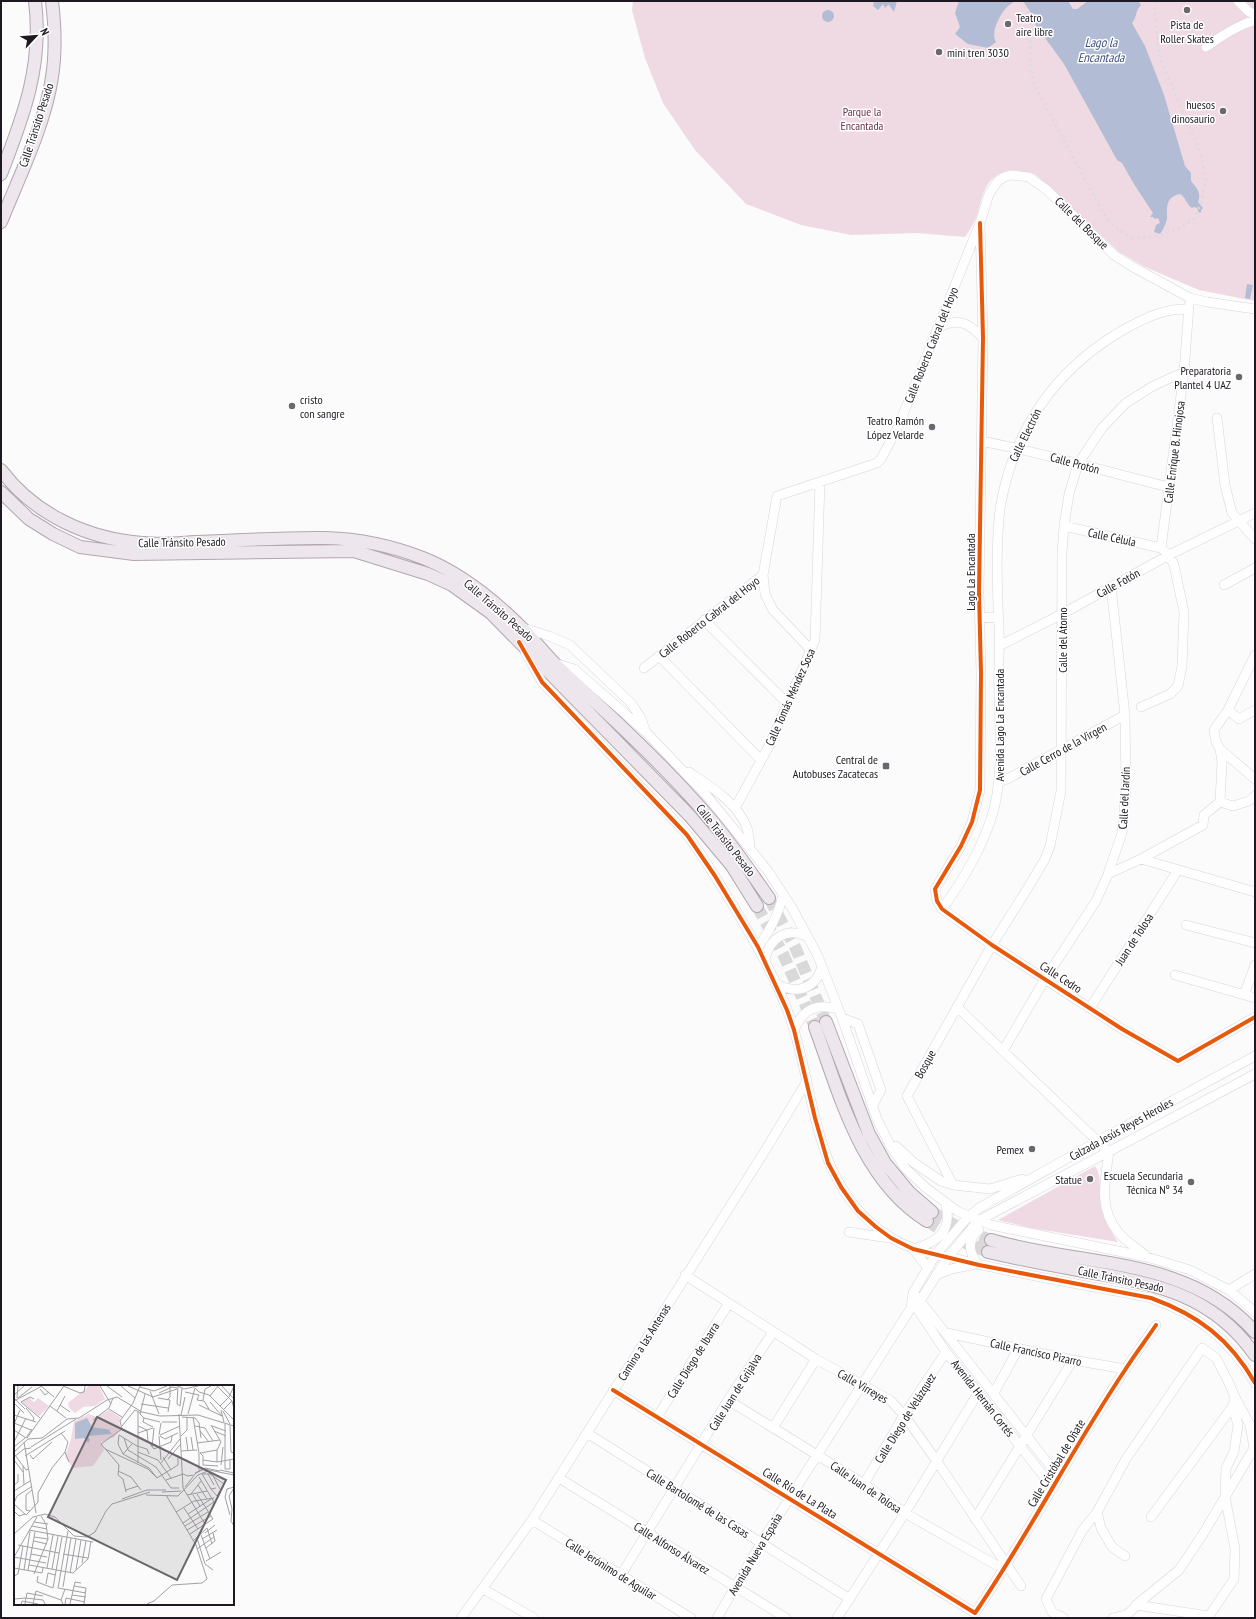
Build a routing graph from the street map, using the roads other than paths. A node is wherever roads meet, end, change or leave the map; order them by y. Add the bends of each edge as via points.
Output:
1 (35, 1) edge
2 (52, 1) edge
3 (1238, 1) edge
4 (1255, 14) edge
5 (1255, 20) edge
6 (1206, 47) dead end
7 (1, 174) edge
8 (1, 222) edge
9 (980, 224) junction
10 (1190, 298) junction
11 (1255, 309) edge
12 (1189, 310) junction
13 (937, 328) junction
14 (983, 338) junction
15 (1184, 372) junction
16 (1217, 418) dead end
17 (981, 441) junction
18 (1017, 448) junction
19 (1078, 464) junction
20 (1, 470) edge
21 (820, 482) junction
22 (1170, 488) junction
23 (1, 492) edge
24 (1255, 513) edge
25 (1238, 521) junction
26 (1064, 526) junction
27 (1255, 539) edge
28 (1161, 548) junction
29 (1169, 555) junction
30 (1255, 568) edge
31 (763, 575) junction
32 (1224, 585) dead end
33 (1111, 586) junction
34 (1062, 614) junction
35 (980, 617) junction
36 (998, 618) junction
37 (704, 620) junction
38 (522, 628) junction
39 (519, 642) junction
40 (999, 646) junction
41 (811, 650) junction
42 (1255, 655) edge
43 (659, 656) junction
44 (555, 663) junction
45 (644, 668) dead end
46 (787, 703) junction
47 (1141, 707) dead end
48 (1228, 710) junction
49 (1255, 710) edge
50 (1125, 715) junction
51 (646, 732) junction
52 (1220, 749) junction
53 (1062, 750) junction
54 (761, 760) junction
55 (676, 764) junction
56 (1255, 779) edge
57 (999, 782) junction
58 (1255, 796) edge
59 (1220, 802) junction
60 (735, 808) junction
61 (750, 847) junction
62 (1141, 859) junction
63 (1178, 870) junction
64 (1108, 874) junction
65 (1255, 884) edge
66 (1245, 889) junction
67 (1255, 892) edge
68 (783, 895) junction
69 (769, 898) tunnel mouth
70 (757, 906) tunnel mouth
71 (942, 909) junction
72 (1186, 925) dead end
73 (808, 937) junction
74 (1255, 943) edge
75 (992, 945) junction
76 (758, 947) junction
77 (765, 960) junction
78 (1255, 965) edge
79 (822, 967) junction
80 (1175, 975) dead end
81 (1045, 979) junction
82 (776, 983) junction
83 (1244, 995) junction
84 (1255, 998) edge
85 (957, 1007) junction
86 (1090, 1008) junction
87 (838, 1009) junction
88 (1255, 1017) edge
89 (842, 1018) junction
90 (820, 1025) tunnel mouth
91 (794, 1030) junction
92 (1003, 1051) junction
93 (1255, 1056) edge
94 (1255, 1074) edge
95 (807, 1081) junction
96 (873, 1106) junction
97 (885, 1135) junction
98 (1098, 1142) junction
99 (1109, 1152) junction
100 (1037, 1175) junction
101 (952, 1185) junction
102 (946, 1205) junction
103 (930, 1216) tunnel mouth
104 (968, 1217) junction
105 (978, 1221) junction
106 (991, 1225) junction
107 (849, 1232) dead end
108 (891, 1238) junction
109 (991, 1240) tunnel mouth
110 (913, 1249) junction
111 (988, 1252) tunnel mouth
112 (936, 1254) junction
113 (948, 1257) junction
114 (1147, 1257) junction
115 (979, 1265) junction
116 (928, 1268) junction
117 (1255, 1274) edge
118 (936, 1275) junction
119 (685, 1276) junction
120 (1229, 1290) junction
121 (914, 1302) junction
122 (729, 1304) junction
123 (1255, 1312) edge
124 (1156, 1325) dead end
125 (773, 1332) junction
126 (1255, 1332) edge
127 (947, 1333) junction
128 (1018, 1348) junction
129 (946, 1352) junction
130 (1255, 1355) edge
131 (816, 1359) junction
132 (1073, 1360) junction
133 (1125, 1369) junction
134 (1255, 1383) edge
135 (862, 1385) junction
136 (613, 1390) junction
137 (978, 1393) junction
138 (994, 1393) junction
139 (728, 1400) junction
140 (1234, 1402) junction
141 (904, 1415) junction
142 (657, 1417) junction
143 (773, 1428) junction
144 (587, 1433) junction
145 (1027, 1436) junction
146 (702, 1445) junction
147 (1020, 1446) junction
148 (1254, 1449) edge
149 (816, 1454) junction
150 (936, 1460) junction
151 (1059, 1477) junction
152 (558, 1478) junction
153 (864, 1484) junction
154 (1053, 1488) junction
155 (675, 1489) junction
156 (1225, 1496) junction
157 (789, 1498) junction
158 (1097, 1512) junction
159 (905, 1513) junction
160 (1151, 1517) dead end
161 (975, 1519) junction
162 (532, 1520) junction
163 (647, 1533) junction
164 (761, 1543) junction
165 (878, 1553) junction
166 (1125, 1556) dead end
167 (1007, 1566) junction
168 (621, 1575) junction
169 (1021, 1586) dead end
170 (735, 1587) junction
171 (483, 1589) junction
172 (850, 1599) junction
173 (1133, 1612) edge
174 (975, 1613) joint
175 (529, 1617) edge
176 (461, 1618) edge
177 (691, 1618) edge
178 (717, 1618) edge
179 (786, 1618) edge
180 (837, 1618) edge
181 (1064, 1618) edge
182 (1113, 1618) edge

1 - 7 main road, Calle Tránsito Pesado via 35,69 24,113
2 - 8 main road, Calle Tránsito Pesado via 55,37 52,78 36,133
3 - 4 street
5 - 6 street via 1221,35
9 - 10 street, Calle del Bosque via 989,194 998,181 1011,174 1029,177 1040,184 1114,255
9 - 13 street, Calle Roberto Cabral del Hoyo
9 - 14 street, Lago La Encantada
10 - 11 street, Calle del Bosque
10 - 12 street, Calle Enrique B. Hinojosa
12 - 15 street, Calle Enrique B. Hinojosa
12 - 18 street, Calle Electrón via 1170,311 1148,318 1094,349 1052,388 1028,424
13 - 14 street via 952,322 962,322
13 - 21 street, Calle Roberto Cabral del Hoyo via 898,427 881,459 877,463
14 - 17 street, Lago La Encantada
15 - 19 street, Calle del Átomo via 1126,403 1102,428
15 - 22 street, Calle Enrique B. Hinojosa
16 - 25 street via 1225,485 1232,513
17 - 18 street, Calle Protón
17 - 35 street, Lago La Encantada
18 - 19 street, Calle Protón
18 - 36 street, Calle Electrón via 1001,504 998,541
19 - 22 street, Calle Protón
19 - 26 street, Calle del Átomo
20 - 38 main road, Calle Tránsito Pesado via 19,490 48,513 73,527 113,539 146,544 326,538 391,547 454,572
21 - 31 street, Calle Roberto Cabral del Hoyo via 777,496
21 - 41 street, Calle Tomás Méndez Sosa via 815,640
22 - 28 street, Calle Enrique B. Hinojosa
23 - 39 main road, Calle Tránsito Pesado via 29,519 80,547 134,554 354,552 399,564 452,585 492,614
24 - 25 street, Calle Fotón
25 - 27 street
25 - 29 street, Calle Fotón
26 - 28 street, Calle Célula
26 - 34 street, Calle del Átomo
28 - 29 street
29 - 33 street, Calle Fotón
29 - 47 street via 1174,565 1184,612 1182,666 1178,686 1170,694
30 - 32 street
31 - 37 street, Calle Roberto Cabral del Hoyo
31 - 41 street via 765,594 773,610
33 - 34 street, Calle Fotón
33 - 50 street, Calle del Jardín
34 - 40 street, Calle Fotón
34 - 53 street, Calle del Átomo
35 - 36 street
35 - 71 street, Lago La Encantada via 980,790 972,822 935,889 937,901
36 - 40 street, Calle Electrón
37 - 43 street, Calle Roberto Cabral del Hoyo
37 - 46 street
38 - 44 main road, Calle Tránsito Pesado
38 - 51 street via 570,645 631,703
39 - 70 main road, Calle Tránsito Pesado via 690,816 732,866
39 - 76 street via 542,682 687,835
40 - 57 street, Avenida Lago La Encantada
41 - 46 street, Calle Tomás Méndez Sosa
42 - 48 street
43 - 45 street, Calle Roberto Cabral del Hoyo
43 - 54 street
44 - 51 street via 574,669
44 - 69 main road, Calle Tránsito Pesado via 633,737 708,815
46 - 54 street, Calle Tomás Méndez Sosa
48 - 49 street via 1239,719
48 - 52 street via 1214,730
50 - 53 street, Calle Cerro de la Virgen
50 - 64 street, Calle del Jardín via 1126,789 1122,833
51 - 55 street
52 - 56 street
52 - 59 street
53 - 57 street, Calle Cerro de la Virgen
53 - 75 street, Calle del Átomo via 1061,791 1050,846 1030,886
54 - 60 street, Calle Tomás Méndez Sosa
55 - 60 street via 709,786
55 - 61 street
57 - 71 street, Avenida Lago La Encantada via 994,810 984,836 966,872
58 - 59 street via 1249,801 1233,806
59 - 62 street via 1204,815 1203,825
60 - 61 street via 748,830
61 - 68 street
62 - 63 street
62 - 64 street
63 - 66 street
63 - 86 street, Juan de Tolosa
64 - 81 street, Calle del Jardín via 1096,901
65 - 66 street
66 - 67 street
68 - 73 street
68 - 76 street via 776,917
71 - 75 street, Calle Cedro
72 - 74 street
73 - 77 street via 792,932 780,936 771,944
73 - 79 street
75 - 81 street, Calle Cedro
75 - 85 street, Bosque
76 - 77 street
77 - 82 street
78 - 83 street
79 - 82 street via 815,981 800,990 787,989
79 - 87 street
80 - 83 street
81 - 86 street, Calle Cedro
81 - 92 street, Calle del Jardín
82 - 91 street
83 - 84 street
85 - 92 street
85 - 101 street, Bosque via 907,1096
86 - 88 street, Calle Cedro via 1178,1061
87 - 89 street
87 - 91 street via 827,1006 811,1009 798,1020
89 - 96 street
89 - 96 street via 858,1024 881,1090
90 - 103 main road via 849,1119 878,1174 899,1199 917,1215
91 - 95 street
92 - 98 street
93 - 98 street, Calzada Jesús Reyes Heroles
94 - 99 street, Calzada Jesús Reyes Heroles
95 - 108 street via 828,1163 858,1211
95 - 119 street, Camino a las Antenas
96 - 97 street
97 - 101 street via 913,1162 941,1181
97 - 102 street via 906,1169
98 - 99 street
98 - 100 street, Calzada Jesús Reyes Heroles
99 - 105 street, Calzada Jesús Reyes Heroles
99 - 114 street via 1104,1195 1109,1218 1118,1232
100 - 101 street via 990,1188
100 - 104 street, Calzada Jesús Reyes Heroles
102 - 104 street
102 - 110 street via 949,1215 942,1234 934,1241
104 - 105 street
104 - 112 street, Calzada Jesús Reyes Heroles
105 - 106 street
105 - 113 street
106 - 114 street
106 - 115 street via 977,1231 972,1237 970,1252
107 - 108 street
108 - 110 street
109 - 126 main road, Calle Tránsito Pesado via 1015,1247 1168,1276 1207,1293 1232,1310
110 - 112 street
110 - 116 street
111 - 130 main road, Calle Tránsito Pesado via 1126,1278 1178,1293 1225,1321
112 - 113 street
112 - 116 street, Calzada Jesús Reyes Heroles
113 - 115 street
113 - 118 street
114 - 120 street via 1190,1270
115 - 118 street via 963,1266
115 - 134 street via 1151,1298 1174,1306 1213,1330 1240,1360
116 - 121 street, Calzada Jesús Reyes Heroles
117 - 120 street
118 - 121 street
119 - 122 street, Calle Virreyes
119 - 136 street, Camino a las Antenas
120 - 123 street
121 - 127 street, Avenida Hernán Cortés
121 - 129 street, Avenida Hernán Cortés
121 - 135 street, Avenida Nueva España
122 - 125 street, Calle Virreyes
122 - 142 street, Calle Diego de Ibarra
124 - 133 street, Calle Cristóbal de Oñate
125 - 131 street, Calle Virreyes
125 - 139 street, Calle Juan de Grijalva
127 - 128 street, Calle Francisco Pizarro
127 - 138 street, Avenida Hernán Cortés
128 - 132 street, Calle Francisco Pizarro
128 - 138 street
129 - 137 street, Avenida Hernán Cortés
129 - 141 street, Calle Diego de Velázquez
131 - 135 street, Calle Virreyes
131 - 143 street
132 - 133 street, Calle Francisco Pizarro
132 - 145 street
133 - 151 street, Calle Cristóbal de Oñate
135 - 141 street, Calle Virreyes via 890,1400
135 - 149 street, Avenida Nueva España
136 - 142 street, Calle Río de La Plata
136 - 144 street, Camino a las Antenas
137 - 147 street, Avenida Hernán Cortés
137 - 150 street
138 - 145 street, Avenida Hernán Cortés
139 - 143 street, Calle Juan de Tolosa
139 - 146 street, Calle Juan de Grijalva
140 - 148 street via 1250,1425
140 - 156 street via 1238,1425 1234,1452 1226,1468
140 - 158 street via 1216,1358 1202,1348 1126,1459
140 - 160 street
141 - 150 street, Calle Virreyes
141 - 153 street, Calle Diego de Velázquez
142 - 146 street, Calle Río de La Plata
143 - 149 street, Calle Juan de Tolosa
144 - 152 street, Camino a las Antenas
144 - 155 street, Calle Bartolomé de las Casas
145 - 147 street
145 - 151 street, Avenida Hernán Cortés
146 - 155 street, Calle Juan de Grijalva
146 - 157 street, Calle Río de La Plata
147 - 154 street, Avenida Hernán Cortés
147 - 161 street
148 - 156 street
149 - 153 street, Calle Juan de Tolosa
149 - 157 street, Avenida Nueva España
150 - 159 street
150 - 161 street, Calle Virreyes
151 - 154 street, Calle Cristóbal de Oñate
152 - 162 street, Camino a las Antenas
152 - 163 street, Calle Alfonso Álvarez
153 - 159 street, Calle Juan de Tolosa
154 - 167 street, Calle Cristóbal de Oñate
155 - 163 street, Calle Juan de Grijalva
155 - 164 street, Calle Bartolomé de las Casas
156 - 173 street via 1180,1570
156 - 173 street via 1235,1549 1234,1579 1209,1616
157 - 164 street, Avenida Nueva España
157 - 165 street, Calle Río de La Plata
158 - 166 street via 1100,1528 1112,1547
158 - 181 street via 1082,1531 1046,1599 1052,1612
159 - 165 street
159 - 167 street, Calle Juan de Tolosa via 996,1565
161 - 167 street, Calle Virreyes
162 - 168 street, Calle Jerónimo de Aguilar
162 - 171 street, Camino a las Antenas
163 - 168 street, Calle Juan de Grijalva
163 - 170 street, Calle Alfonso Álvarez
164 - 170 street, Avenida Nueva España
164 - 172 street, Calle Bartolomé de las Casas
165 - 172 street
165 - 174 street, Calle Río de La Plata
167 - 169 street, Calle Virreyes
167 - 174 street, Calle Cristóbal de Oñate
168 - 177 street, Calle Jerónimo de Aguilar
170 - 178 street, Avenida Nueva España
170 - 179 street, Calle Alfonso Álvarez
171 - 175 street
171 - 176 street, Camino a las Antenas
172 - 180 street
173 - 182 street

